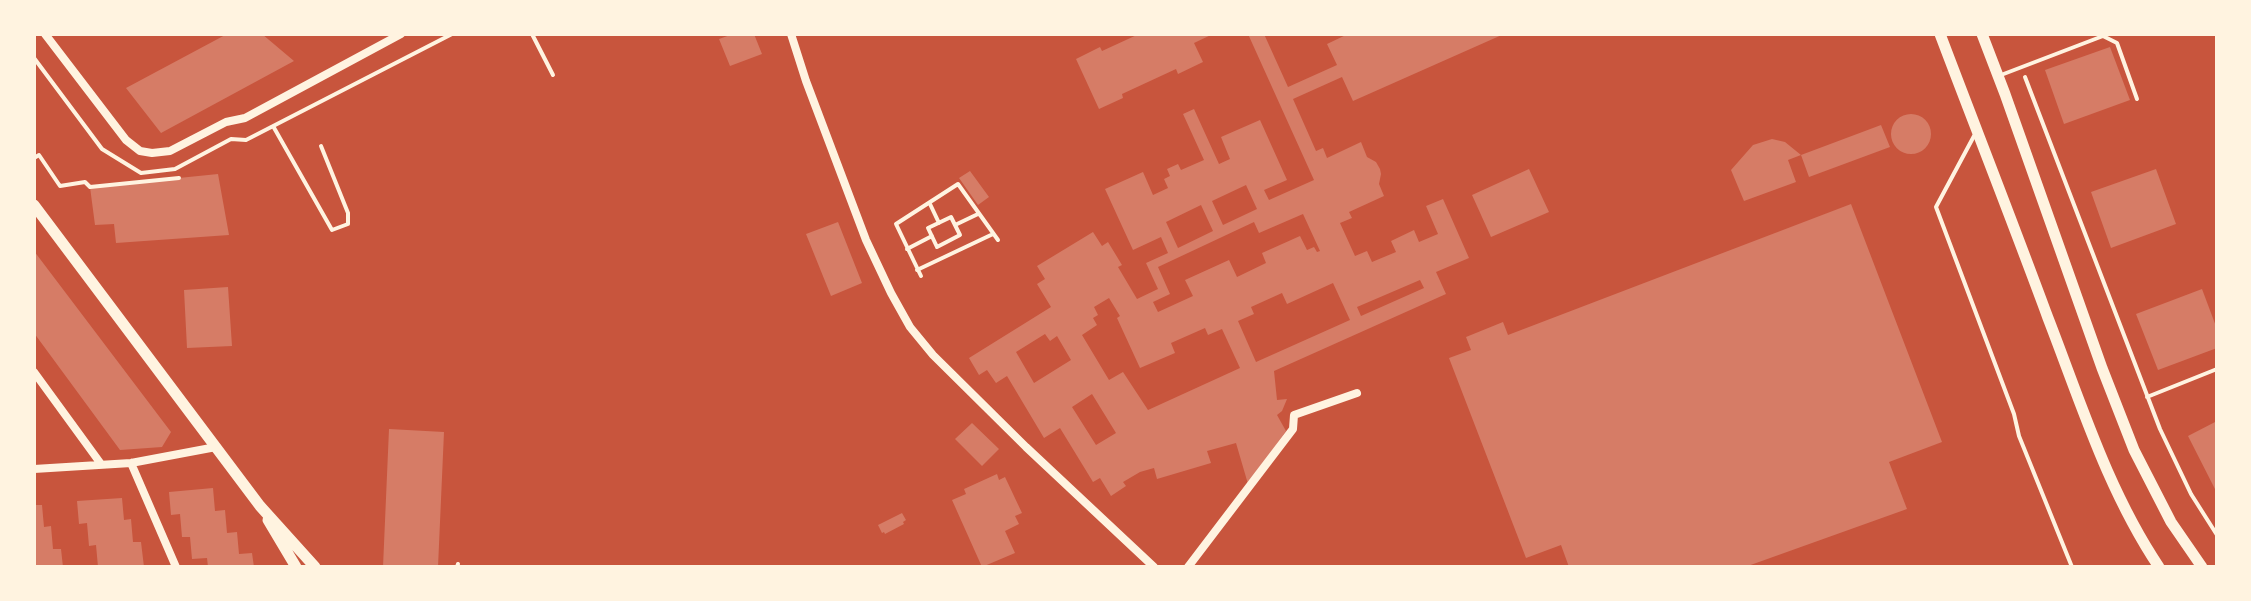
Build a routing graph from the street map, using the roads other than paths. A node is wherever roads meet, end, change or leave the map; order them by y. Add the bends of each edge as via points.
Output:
1 (45, 34) edge
2 (401, 34) edge
3 (791, 34) edge
4 (1940, 34) edge
5 (1982, 34) edge
6 (1998, 75) junction
7 (2137, 99) dead end
8 (1977, 131) junction
9 (34, 205) edge
10 (34, 372) edge
11 (1357, 393) dead end
12 (216, 447) junction
13 (131, 463) junction
14 (101, 464) junction
15 (34, 469) edge
16 (260, 506) junction
17 (176, 567) edge
18 (296, 567) edge
19 (315, 567) edge
20 (1154, 567) edge
21 (1188, 567) edge
22 (2072, 567) edge
23 (2159, 567) edge
24 (2202, 567) edge

1 - 2 street via 126,140 152,153 170,151 245,118
3 - 20 street via 866,240 910,327 1016,437
4 - 8 street
5 - 6 street
6 - 7 lane via 2103,36 2117,43
6 - 24 street via 2134,450 2171,522
8 - 22 lane via 1936,207
8 - 23 street via 2087,423 2139,537
9 - 12 street
10 - 14 street
11 - 21 street via 1294,415 1293,429
12 - 13 street
12 - 16 street
13 - 14 street
13 - 17 street
14 - 15 street
16 - 18 street
16 - 19 street

